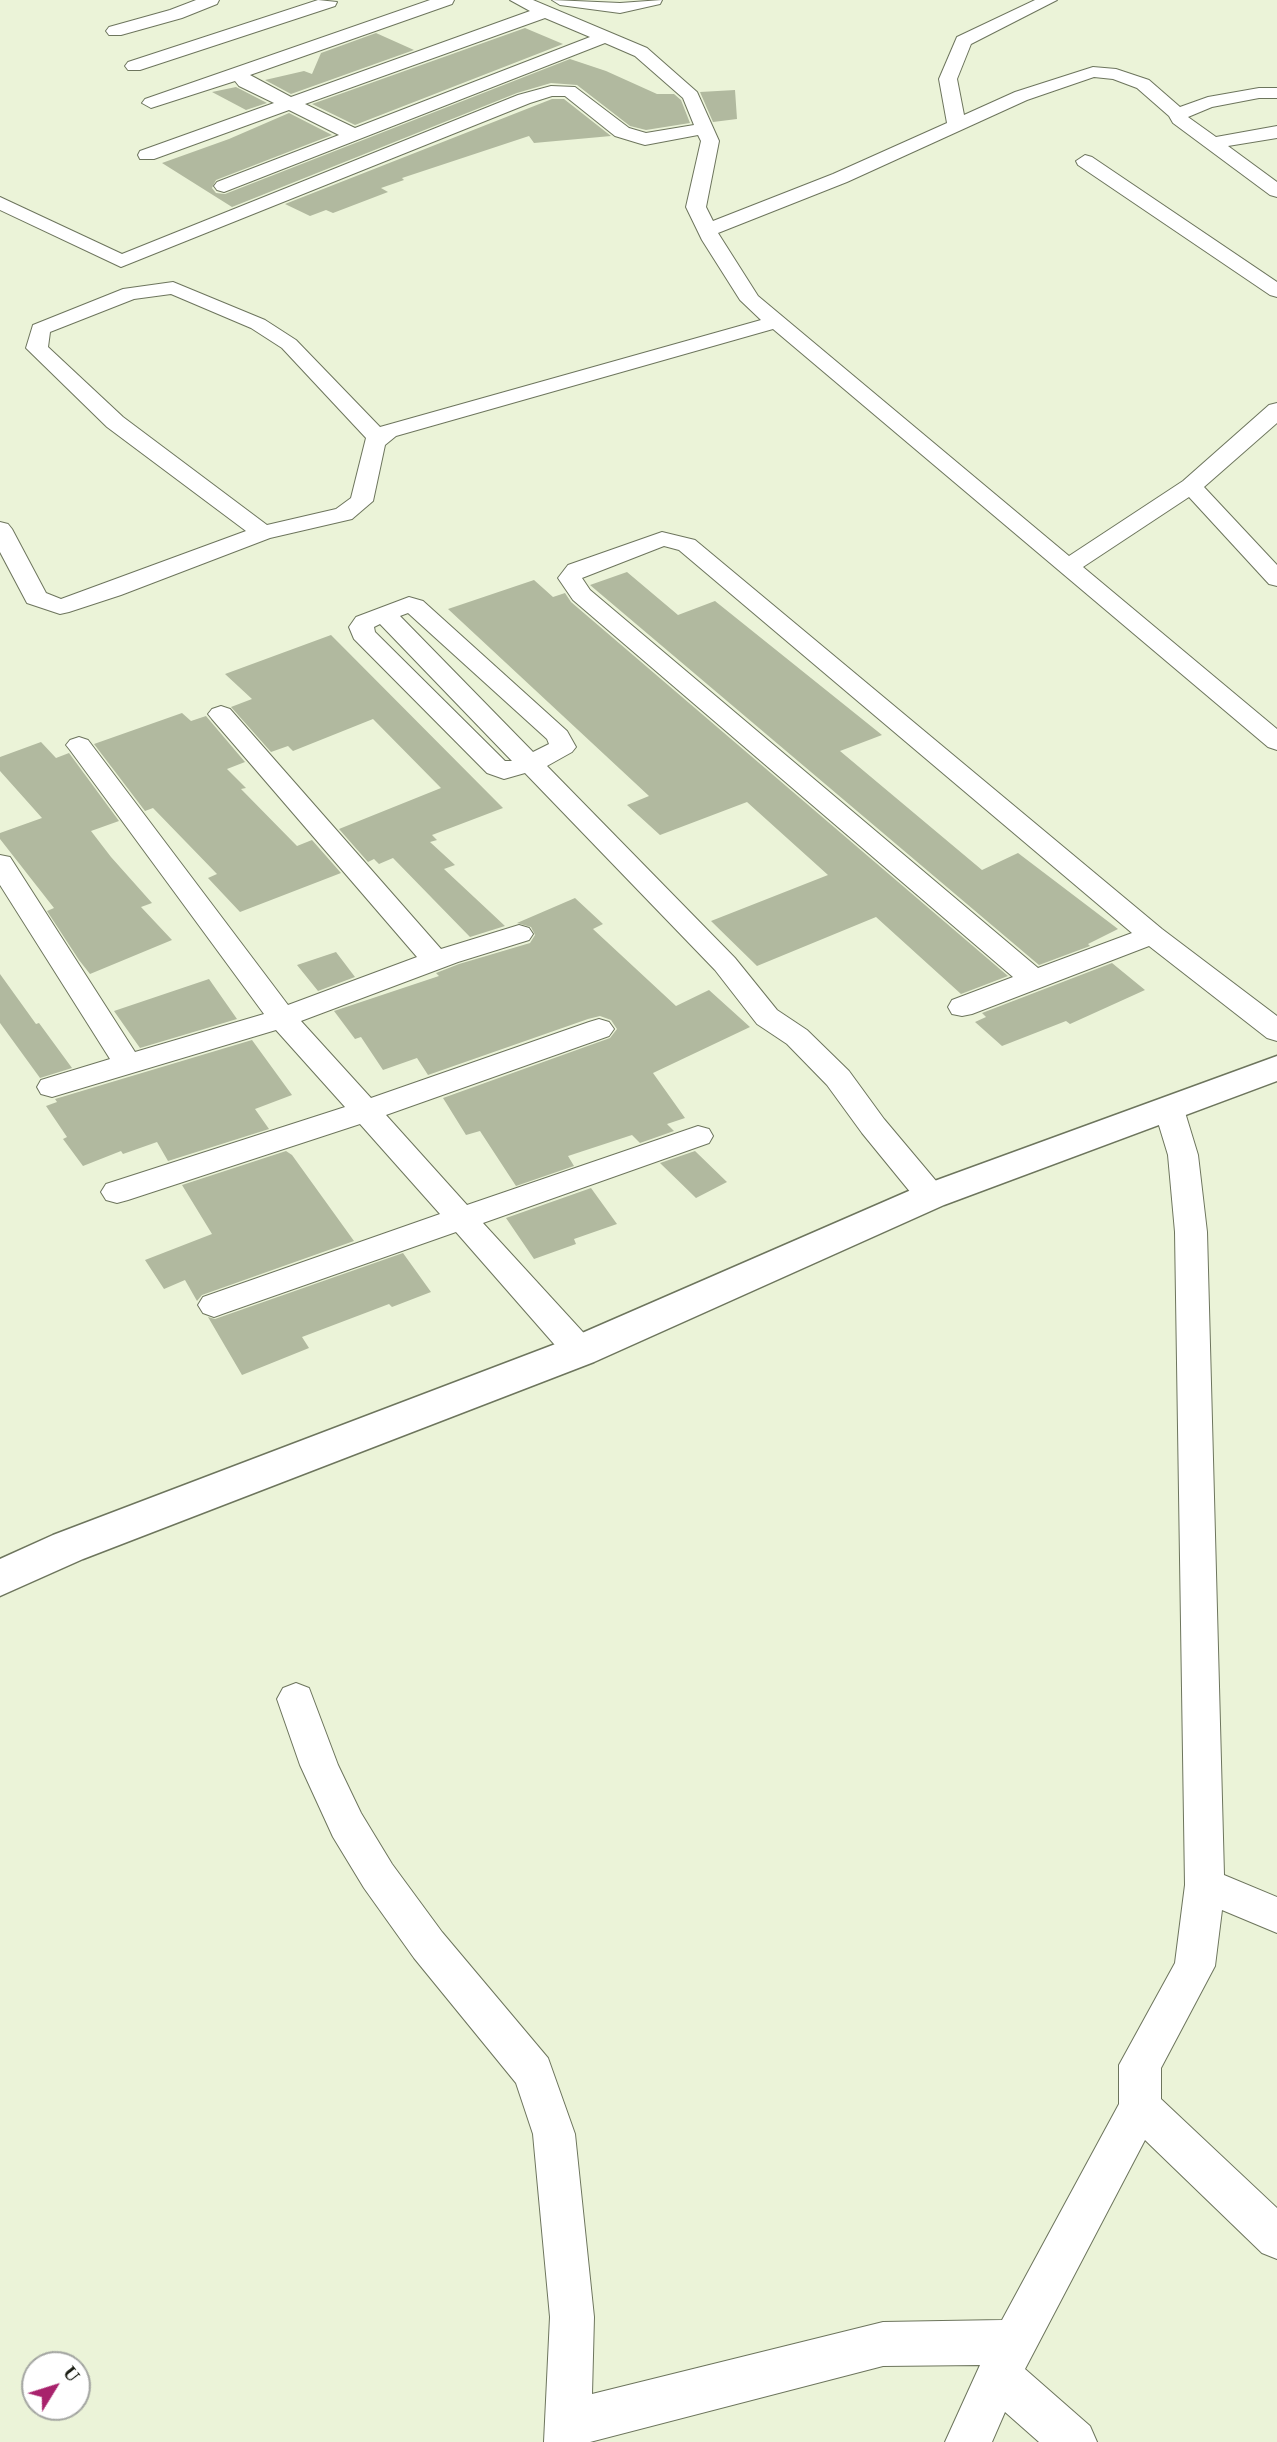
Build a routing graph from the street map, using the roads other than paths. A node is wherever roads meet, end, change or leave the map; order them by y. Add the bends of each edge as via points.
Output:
1 (211, 0) edge
2 (518, 0) edge
3 (654, 0) edge
4 (1049, 0) edge
5 (434, 2) edge
6 (332, 3) edge
7 (552, 6) edge
8 (362, 15) dead end
9 (384, 24) junction
10 (115, 31) dead end
11 (608, 36) junction
12 (445, 48) junction
13 (134, 66) dead end
14 (240, 73) junction
15 (1277, 93) edge
16 (151, 103) dead end
17 (288, 104) junction
18 (1178, 114) junction
19 (957, 125) junction
20 (704, 129) junction
21 (1277, 132) edge
22 (354, 135) junction
23 (1214, 143) junction
24 (147, 155) dead end
25 (1085, 161) dead end
26 (1273, 185) edge
27 (224, 186) dead end
28 (0, 203) edge
29 (707, 230) junction
30 (1277, 291) edge
31 (776, 322) junction
32 (1273, 424) edge
33 (378, 438) junction
34 (1191, 486) junction
35 (0, 529) edge
36 (263, 533) junction
37 (1069, 566) junction
38 (1277, 579) edge
39 (221, 714) dead end
40 (1277, 742) edge
41 (79, 745) dead end
42 (530, 764) junction
43 (0, 863) edge
44 (519, 934) dead end
45 (1152, 935) junction
46 (435, 960) junction
47 (1034, 980) junction
48 (962, 1007) dead end
49 (282, 1018) junction
50 (599, 1029) dead end
51 (1277, 1031) edge
52 (128, 1064) junction
53 (1277, 1068) edge
54 (52, 1087) dead end
55 (1169, 1109) junction
56 (366, 1111) junction
57 (698, 1136) dead end
58 (117, 1192) dead end
59 (931, 1196) junction
60 (460, 1220) junction
61 (214, 1305) dead end
62 (580, 1351) junction
63 (0, 1578) edge
64 (296, 1699) dead end
65 (1205, 1885) junction
66 (1277, 1915) edge
67 (1140, 2107) junction
68 (1277, 2238) edge
69 (1006, 2359) junction
70 (567, 2433) edge
71 (968, 2442) edge
72 (1074, 2442) edge

1 - 10 street
2 - 7 street
3 - 7 street via 620,8
4 - 19 street via 963,41 948,79
5 - 9 street
6 - 13 street
7 - 11 street
7 - 12 street
8 - 9 street
9 - 12 street
9 - 14 street
11 - 20 street via 641,52 691,96
11 - 22 street
12 - 17 street
14 - 16 street
14 - 17 street via 245,82
15 - 18 street via 1208,102
17 - 22 street
17 - 24 street
18 - 19 street via 1143,85 1116,74 1093,72 1021,96
18 - 23 street
19 - 29 street via 840,178
20 - 28 street via 645,139 622,132 569,90 551,91 121,261
20 - 29 street via 709,141 696,207
21 - 23 street
22 - 27 street
23 - 26 street
25 - 30 street
29 - 31 street via 750,300
31 - 33 street via 388,431
31 - 37 street
32 - 34 street
33 - 36 street via 362,501 354,509
33 - 36 street via 289,344 258,324 173,288 130,293 40,329 37,348 115,422
34 - 37 street
34 - 38 street
35 - 36 street via 36,598 60,607
37 - 40 street
39 - 46 street
41 - 49 street
42 - 42 street via 383,613 414,606 558,736 563,747
42 - 59 street via 725,964 767,1017 797,1037 838,1078
43 - 52 street
44 - 46 street
45 - 47 street
45 - 47 street via 687,545 662,539 576,570 570,578 581,595
45 - 51 street
46 - 49 street
47 - 48 street
49 - 52 street
49 - 56 street
50 - 56 street
52 - 54 street
53 - 55 street
55 - 59 street
55 - 65 street via 1184,1155 1191,1232
56 - 58 street
56 - 60 street
57 - 60 street
59 - 62 street
60 - 61 street
60 - 62 street
62 - 63 street via 68,1547
64 - 70 street via 319,1765 378,1876 428,1945 533,2072 554,2134 570,2304
65 - 66 street
65 - 67 street via 1195,1966 1140,2066
67 - 68 street
67 - 69 street
69 - 70 street via 883,2344
69 - 71 street
69 - 72 street

